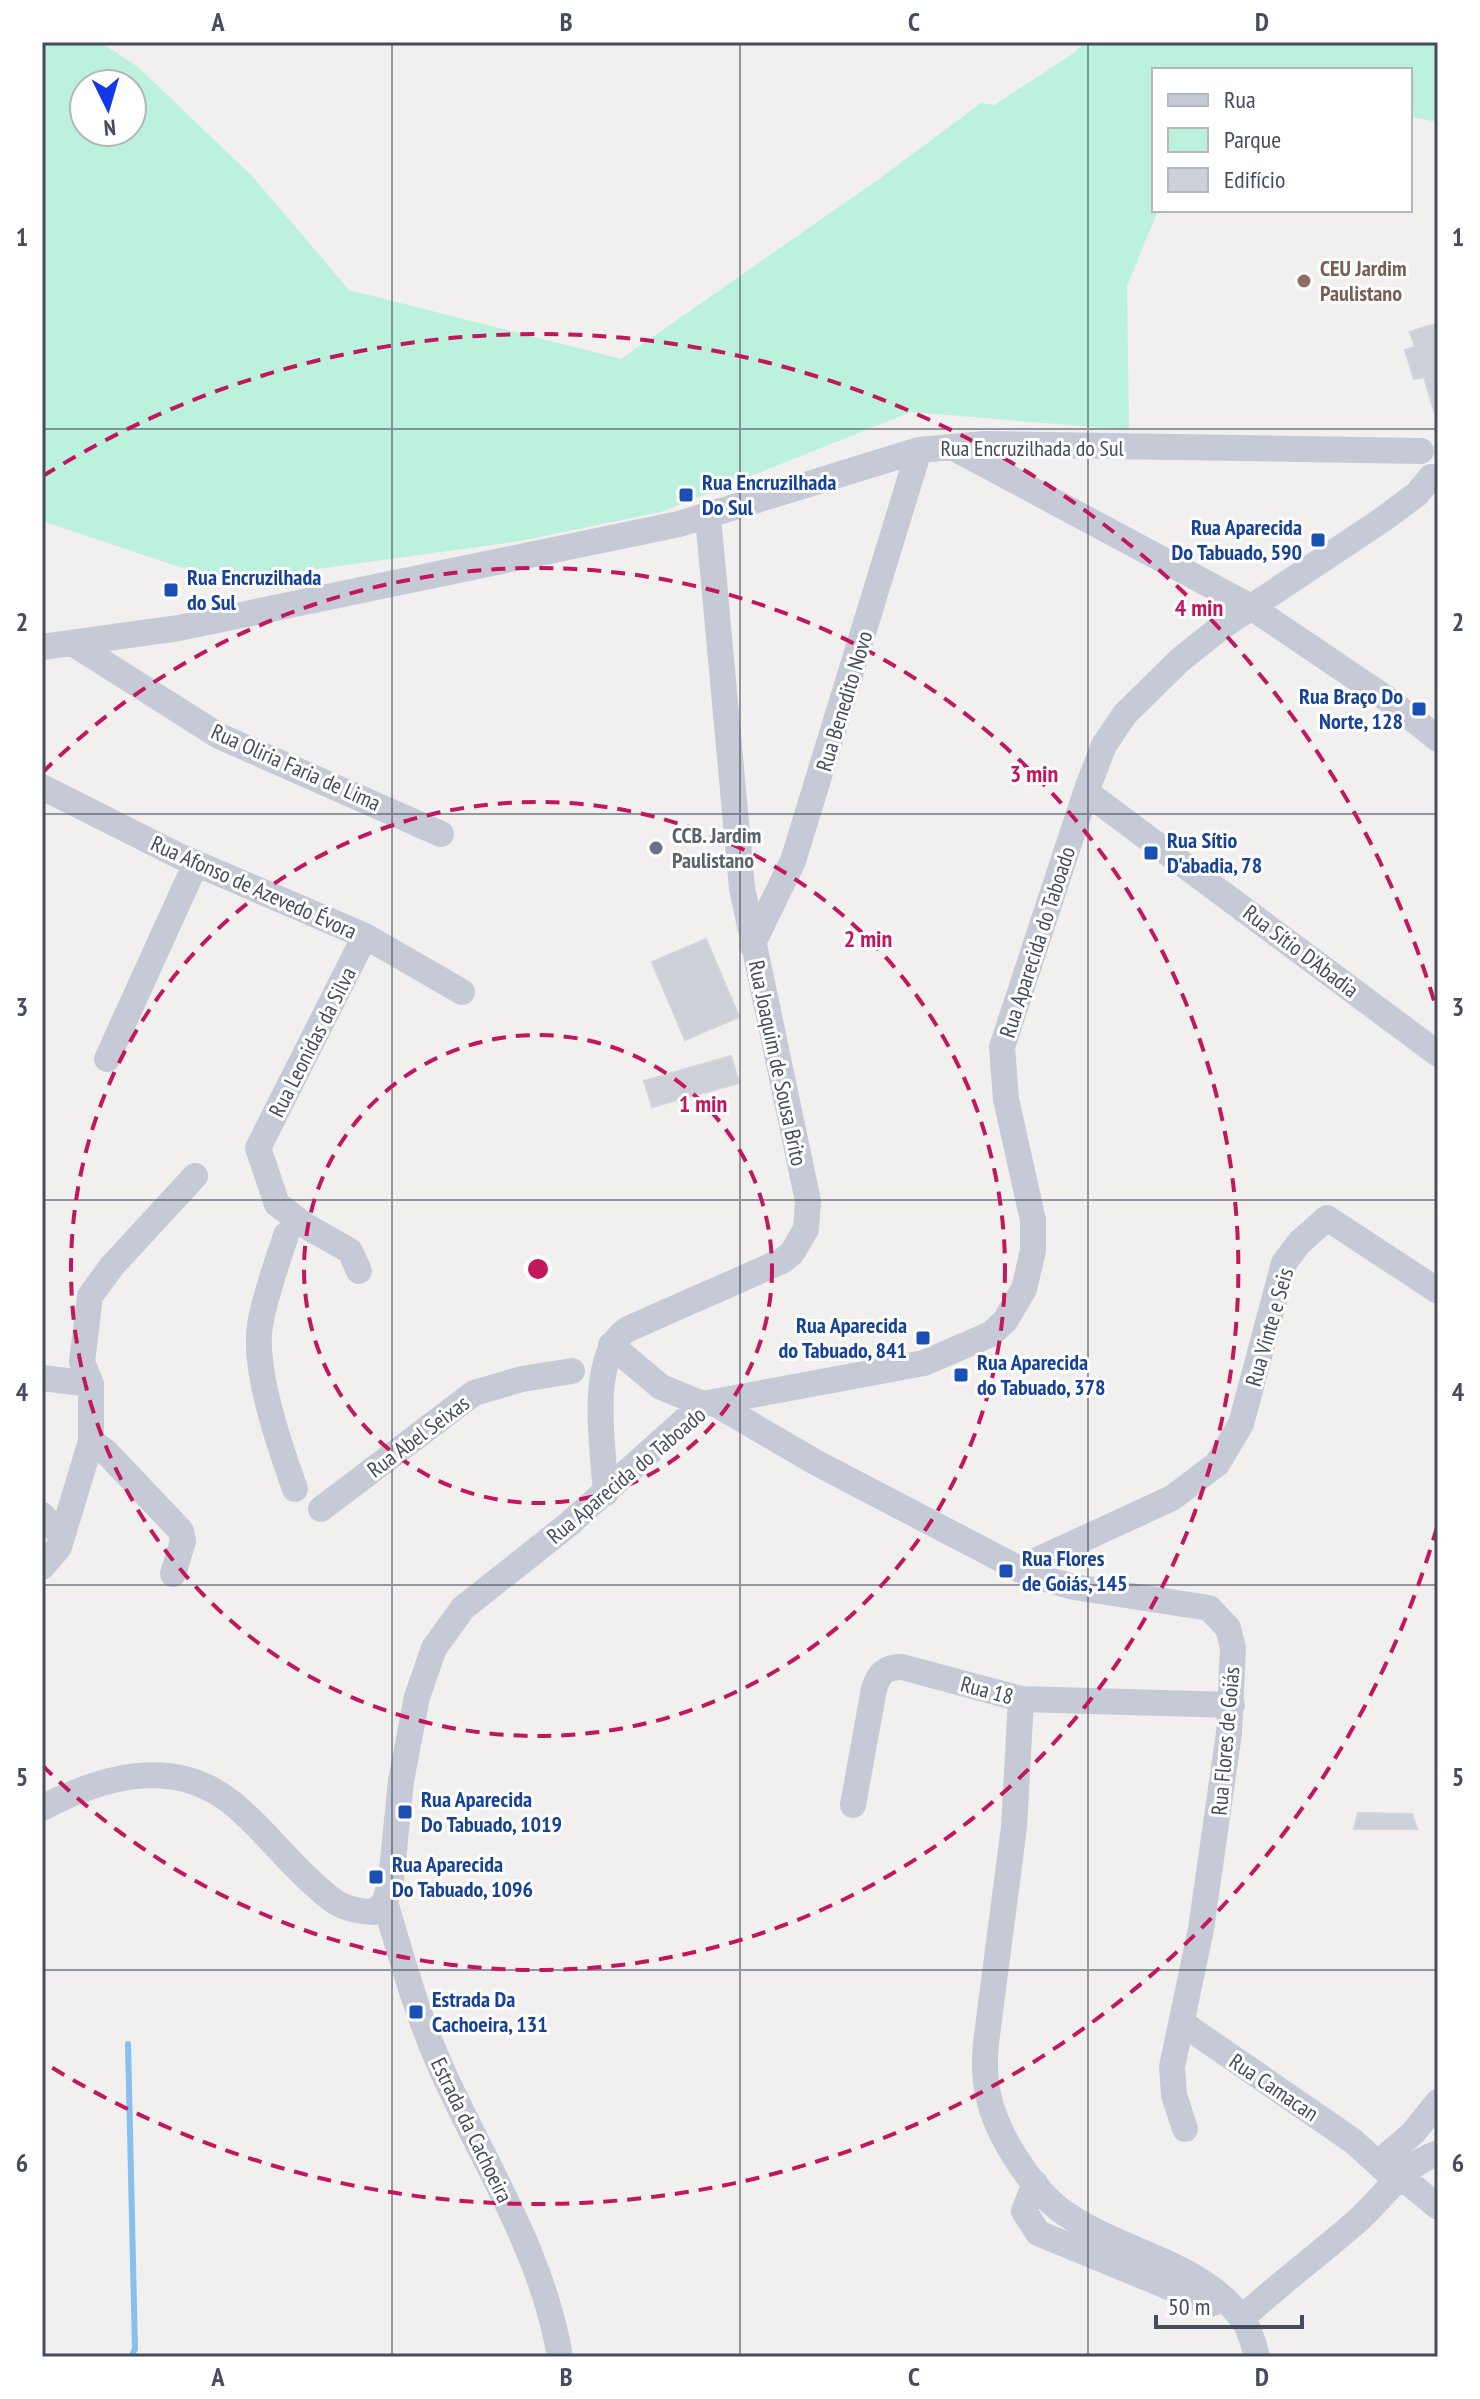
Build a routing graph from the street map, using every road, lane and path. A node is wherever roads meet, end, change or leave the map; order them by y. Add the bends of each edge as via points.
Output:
1 (1430, 444) edge
2 (950, 446) junction
3 (919, 450) junction
4 (1434, 478) edge
5 (708, 517) junction
6 (1251, 607) junction
7 (74, 644) junction
8 (42, 647) edge
9 (1438, 739) edge
10 (42, 787) edge
11 (1086, 792) junction
12 (441, 834) dead end
13 (196, 863) junction
14 (365, 936) junction
15 (752, 945) junction
16 (462, 992) dead end
17 (1438, 1054) edge
18 (107, 1059) dead end
19 (195, 1176) dead end
20 (286, 1235) dead end
21 (359, 1271) dead end
22 (1438, 1291) edge
23 (611, 1345) junction
24 (572, 1371) dead end
25 (42, 1378) edge
26 (91, 1384) junction
27 (710, 1404) junction
28 (91, 1441) junction
29 (295, 1489) dead end
30 (606, 1493) junction
31 (321, 1509) dead end
32 (42, 1515) edge
33 (62, 1536) junction
34 (42, 1567) edge
35 (1018, 1569) junction
36 (173, 1574) dead end
37 (1021, 1699) junction
38 (1232, 1705) junction
39 (853, 1805) dead end
40 (42, 1808) edge
41 (385, 1902) junction
42 (1182, 2023) junction
43 (1438, 2102) edge
44 (1185, 2129) dead end
45 (1438, 2153) edge
46 (1381, 2164) junction
47 (1438, 2207) edge
48 (1242, 2318) junction
49 (560, 2357) edge
50 (1257, 2357) edge

1 - 2 street, Rua Encruzilhada do Sul
1 - 4 street via 1422,467
2 - 3 street, Rua Encruzilhada do Sul
2 - 6 street
3 - 5 street, Rua Encruzilhada do Sul
3 - 15 street, Rua Benedito Novo via 802,835
4 - 6 street, Rua Aparecida do Taboado via 1382,520
5 - 7 street, Rua Encruzilhada do Sul via 248,614
5 - 15 street, Rua Joaquim de Sousa Brito via 724,724
6 - 9 street
6 - 11 street, Rua Aparecida do Taboado via 1180,660 1125,714 1097,761
7 - 8 street, Rua Encruzilhada do Sul
7 - 12 street, Rua Oliria Faria de Lima via 219,736
10 - 13 street, Rua Afonso de Azevedo Évora
11 - 17 street, Rua Sítio D'Abadia
11 - 27 street, Rua Aparecida do Taboado via 1002,1047 1006,1099 1033,1220 1031,1267 1016,1307 991,1334 924,1363
13 - 14 street, Rua Afonso de Azevedo Évora
13 - 18 street
14 - 16 street, Rua Afonso de Azevedo Évora
14 - 21 street, Rua Leonidas da Silva via 258,1148 277,1204 350,1251
15 - 23 street, Rua Joaquim de Sousa Brito via 808,1201 806,1229 782,1261 623,1331
19 - 26 street via 93,1288 82,1352
20 - 29 street via 260,1326 260,1348 274,1429
22 - 35 street, Rua Vinte e Seis via 1327,1218 1299,1243 1278,1277 1241,1424 1229,1448 1204,1476 1172,1498
23 - 27 street, Rua Flores de Goiás via 661,1387
23 - 30 street via 602,1373
24 - 31 street, Rua Abel Seixas via 474,1393
25 - 26 street
26 - 28 street
27 - 30 street, Rua Aparecida do Taboado
27 - 35 street, Rua Flores de Goiás
28 - 33 street
28 - 36 street via 181,1531
30 - 41 street, Rua Aparecida do Taboado via 463,1608 434,1648 412,1719
32 - 33 street
33 - 34 street
35 - 38 street, Rua Flores de Goiás via 1074,1587 1209,1608 1228,1628 1233,1648
37 - 38 street, Rua 18
37 - 39 street, Rua 18 via 902,1667 885,1670 874,1689
37 - 48 street via 1014,1827 983,2075 986,2096 1000,2131 1058,2208 1189,2274
38 - 42 street, Rua Flores de Goiás via 1201,1929
40 - 41 street via 136,1775 182,1777 233,1803 343,1909 374,1912
41 - 49 street, Estrada da Cachoeira via 424,2027 515,2218
42 - 44 street, Rua Flores de Goiás via 1172,2067
42 - 46 street, Rua Camacan
43 - 46 street
45 - 46 street
46 - 47 street, Rua Camacan
46 - 48 street via 1358,2221
48 - 50 street

